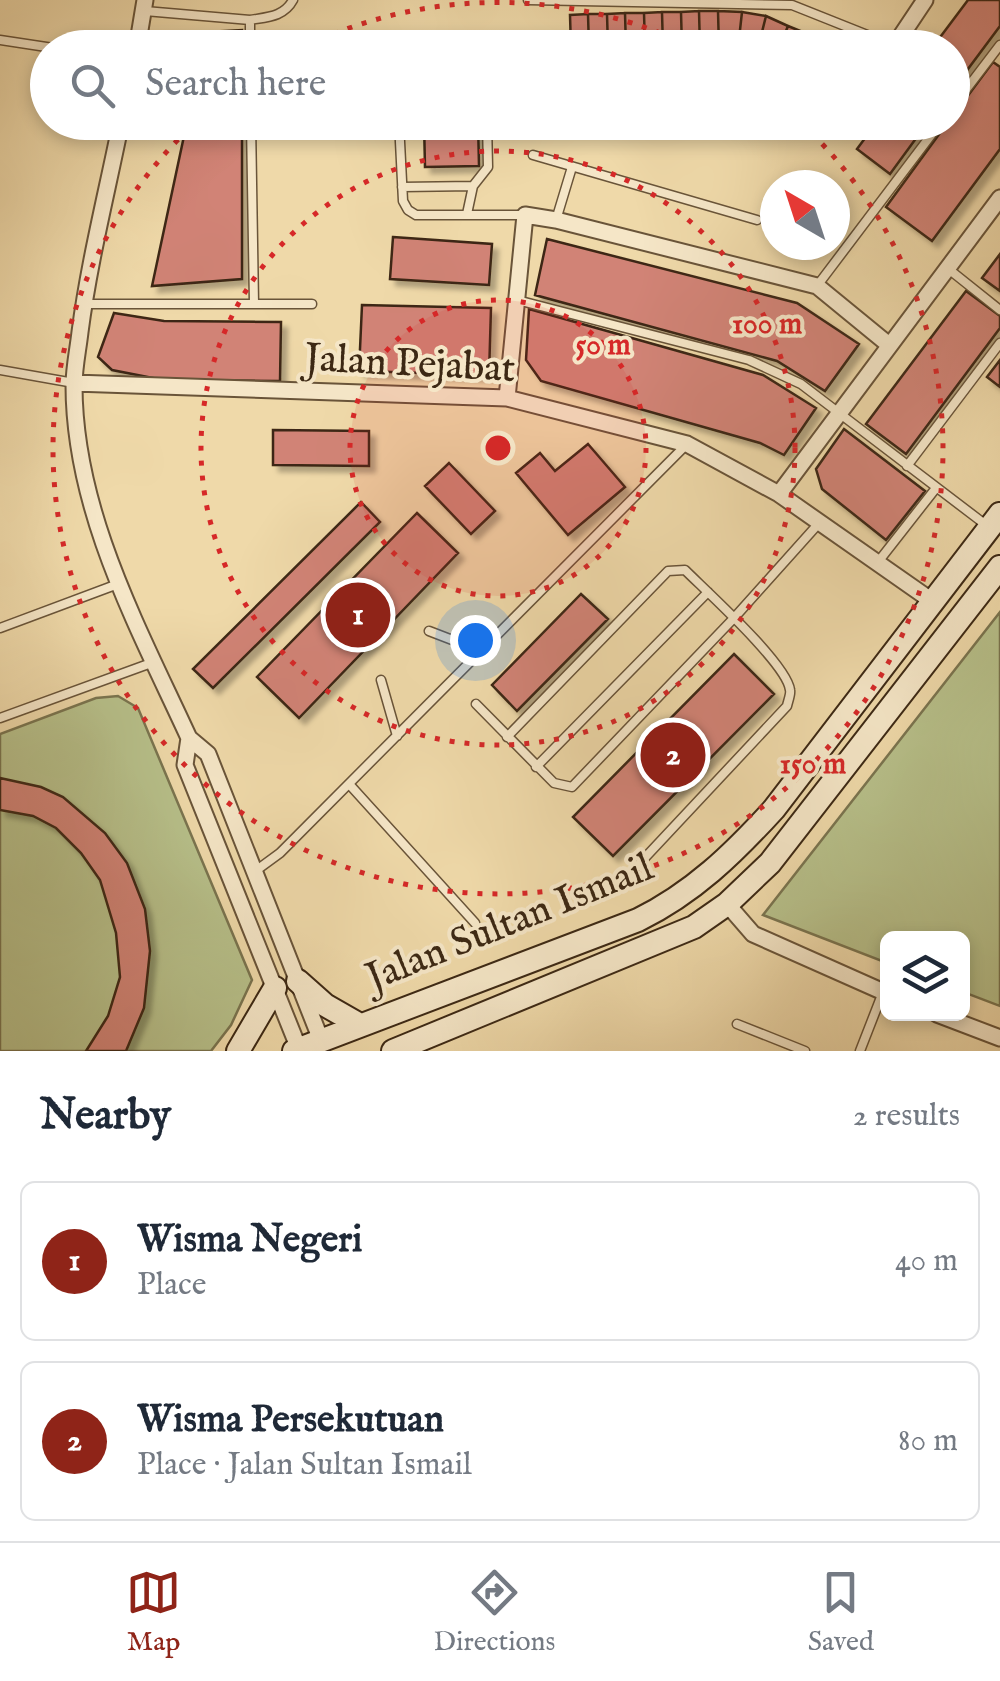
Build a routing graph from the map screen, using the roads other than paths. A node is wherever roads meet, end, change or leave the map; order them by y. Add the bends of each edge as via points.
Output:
1 (292, 0) edge
2 (528, 0) edge
3 (925, 0) edge
4 (755, 1) edge
5 (145, 6) edge
6 (250, 20) junction
7 (250, 30) edge
8 (854, 30) edge
9 (905, 30) edge
10 (0, 40) edge
11 (30, 45) edge
12 (999, 50) edge
13 (970, 85) edge
14 (118, 140) edge
15 (251, 140) edge
16 (400, 140) edge
17 (487, 140) edge
18 (927, 140) edge
19 (532, 155) dead end
20 (572, 167) junction
21 (473, 186) junction
22 (402, 188) junction
23 (1000, 198) edge
24 (467, 214) junction
25 (525, 215) junction
26 (556, 220) junction
27 (757, 220) dead end
28 (946, 268) junction
29 (817, 286) junction
30 (517, 300) junction
31 (83, 304) junction
32 (254, 304) junction
33 (312, 304) dead end
34 (1000, 310) edge
35 (1000, 343) edge
36 (888, 345) junction
37 (0, 370) edge
38 (74, 382) junction
39 (507, 398) junction
40 (838, 412) junction
41 (687, 444) junction
42 (907, 466) junction
43 (936, 488) junction
44 (779, 494) junction
45 (995, 521) edge
46 (820, 522) junction
47 (878, 562) junction
48 (1000, 568) edge
49 (118, 584) junction
50 (708, 592) junction
51 (932, 600) junction
52 (734, 618) junction
53 (0, 628) edge
54 (430, 630) dead end
55 (482, 651) junction
56 (154, 662) junction
57 (381, 680) dead end
58 (476, 704) dead end
59 (0, 718) edge
60 (397, 736) junction
61 (507, 737) junction
62 (189, 738) junction
63 (536, 767) junction
64 (349, 784) junction
65 (254, 872) junction
66 (625, 879) dead end
67 (232, 881) junction
68 (727, 904) junction
69 (476, 923) dead end
70 (287, 984) junction
71 (880, 991) edge
72 (880, 1005) edge
73 (955, 1021) edge
74 (737, 1024) dead end
75 (360, 1026) junction
76 (1000, 1038) edge
77 (422, 1044) edge
78 (308, 1048) edge
79 (238, 1051) edge
80 (392, 1051) edge
81 (805, 1051) edge
82 (860, 1051) edge

1 - 6 lane via 288,10
2 - 4 lane
3 - 9 street
4 - 8 lane via 801,7
5 - 6 lane
6 - 7 lane
10 - 11 lane
12 - 13 lane
14 - 31 street
15 - 32 lane
16 - 22 lane
17 - 21 lane via 488,167
18 - 29 lane
19 - 20 lane
20 - 26 lane
20 - 27 lane
21 - 22 lane
21 - 24 lane
22 - 24 lane via 403,201 416,215
23 - 28 street
24 - 25 lane
25 - 26 street
25 - 30 street
26 - 29 street
28 - 34 lane
28 - 36 street
29 - 36 street
30 - 39 street
30 - 40 lane via 749,360 801,384
31 - 32 lane
31 - 38 street
32 - 33 lane
35 - 42 lane
36 - 40 street
37 - 38 lane
38 - 39 street, Jalan Pejabat
38 - 49 street via 78,446
39 - 41 street, Jalan Pejabat
40 - 42 lane
40 - 44 street
41 - 44 street, Jalan Pejabat
41 - 55 lane
42 - 43 lane
43 - 45 lane
43 - 47 lane
44 - 46 street, Jalan Pejabat
45 - 51 main road, Jalan Sultan Ismail
46 - 47 street, Jalan Pejabat
46 - 52 lane
47 - 51 street, Jalan Pejabat
48 - 68 main road, Jalan Sultan Ismail via 770,863
49 - 53 lane
49 - 56 street
50 - 52 lane
50 - 61 lane via 685,570 668,571
50 - 63 lane
51 - 75 main road, Jalan Sultan Ismail via 774,809 702,882 638,920
52 - 63 lane via 572,787 554,783
52 - 66 lane via 786,677 788,706
54 - 55 lane
55 - 60 lane
56 - 59 lane
56 - 62 street
57 - 60 lane
58 - 61 lane
60 - 64 lane
61 - 63 lane
62 - 65 street via 208,754
62 - 67 street via 185,766
64 - 65 lane
64 - 69 lane
65 - 67 street
65 - 70 street
67 - 70 street
68 - 71 street via 752,934
68 - 77 main road, Jalan Sultan Ismail via 694,927
70 - 75 main road
70 - 78 street
70 - 78 street
70 - 79 main road
72 - 82 lane
73 - 76 street
74 - 81 lane
75 - 78 main road, Jalan Sultan Ismail
77 - 80 main road, Jalan Sultan Ismail

